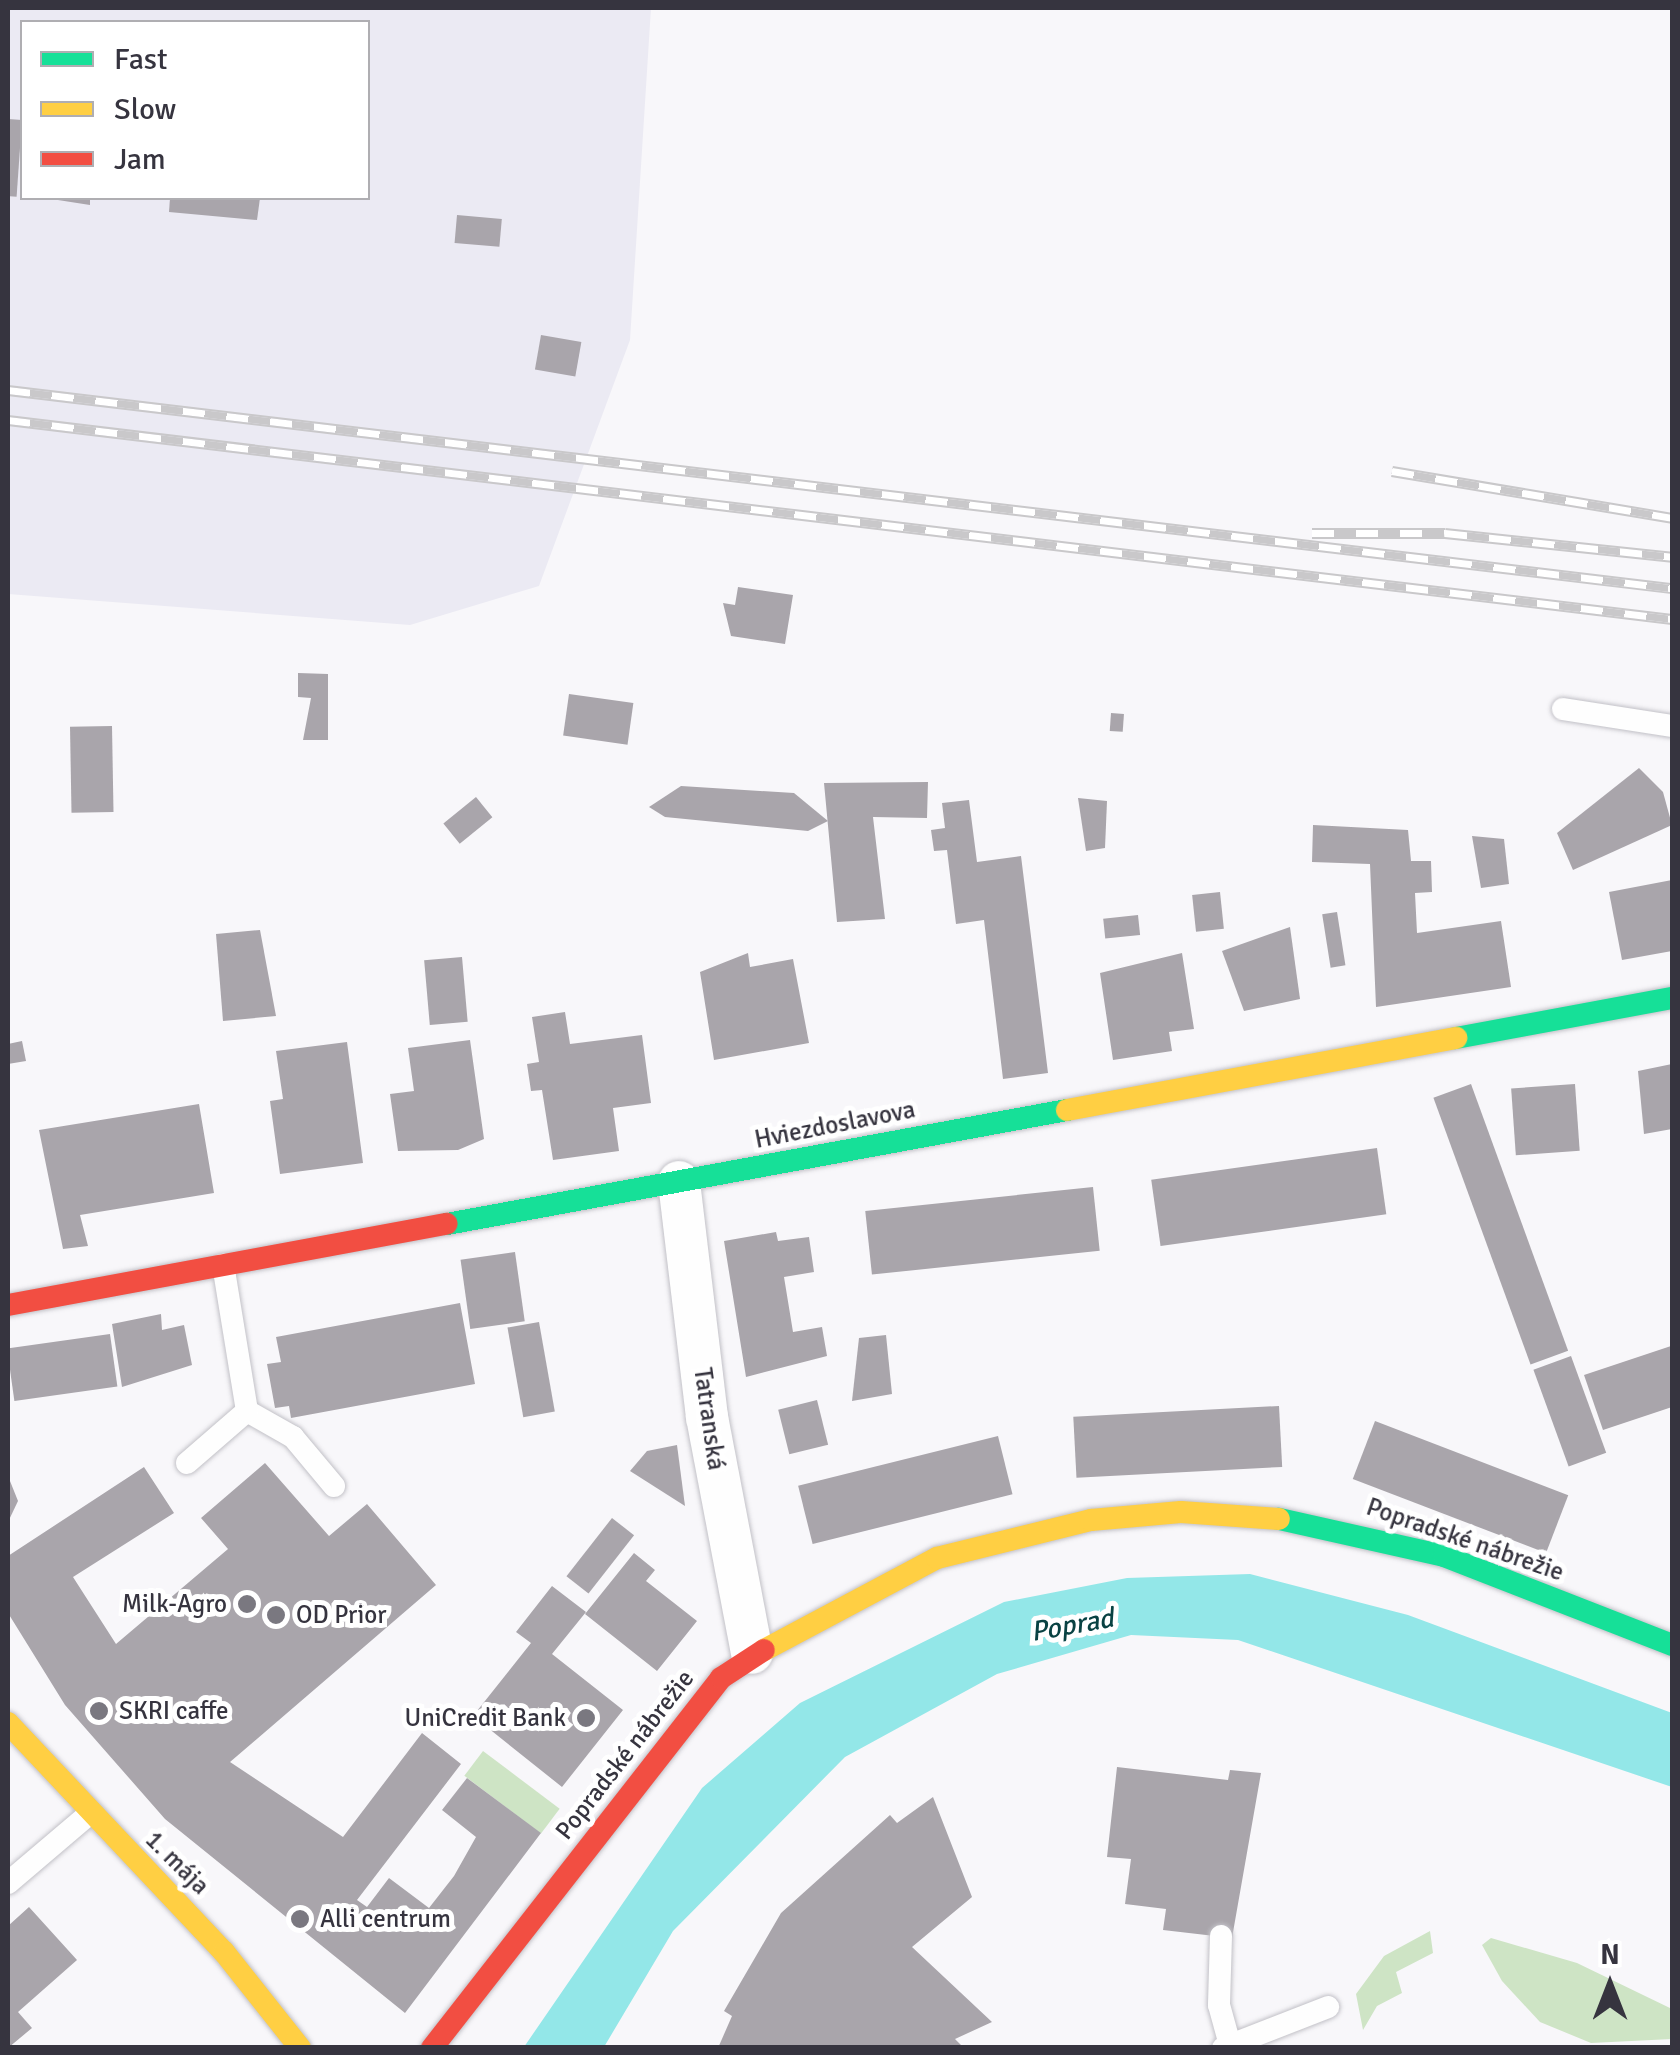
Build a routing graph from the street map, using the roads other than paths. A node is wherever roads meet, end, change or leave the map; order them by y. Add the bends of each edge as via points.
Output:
1 (1562, 710) dead end
2 (1672, 726) edge
3 (1672, 998) edge
4 (679, 1182) junction
5 (223, 1266) junction
6 (8, 1304) edge
7 (247, 1411) junction
8 (187, 1463) dead end
9 (334, 1486) dead end
10 (1672, 1645) edge
11 (752, 1653) junction
12 (8, 1723) edge
13 (89, 1814) junction
14 (8, 1883) edge
15 (1221, 1936) dead end
16 (1328, 2007) dead end
17 (1226, 2046) edge
18 (300, 2048) edge
19 (432, 2048) edge

1 - 2 lane
3 - 4 street, Hviezdoslavova
4 - 5 street, Hviezdoslavova
4 - 11 street, Tatranská via 707,1417
5 - 6 street, Hviezdoslavova
5 - 7 lane
7 - 8 lane
7 - 9 lane via 294,1437
10 - 11 street, Popradské nábrežie via 1390,1540 1314,1521 1181,1512 1091,1520 936,1558
11 - 19 street, Popradské nábrežie via 701,1700
12 - 13 street, 1. mája
13 - 14 lane
13 - 18 street, 1. mája via 224,1952
15 - 17 lane via 1219,2005
16 - 17 lane

